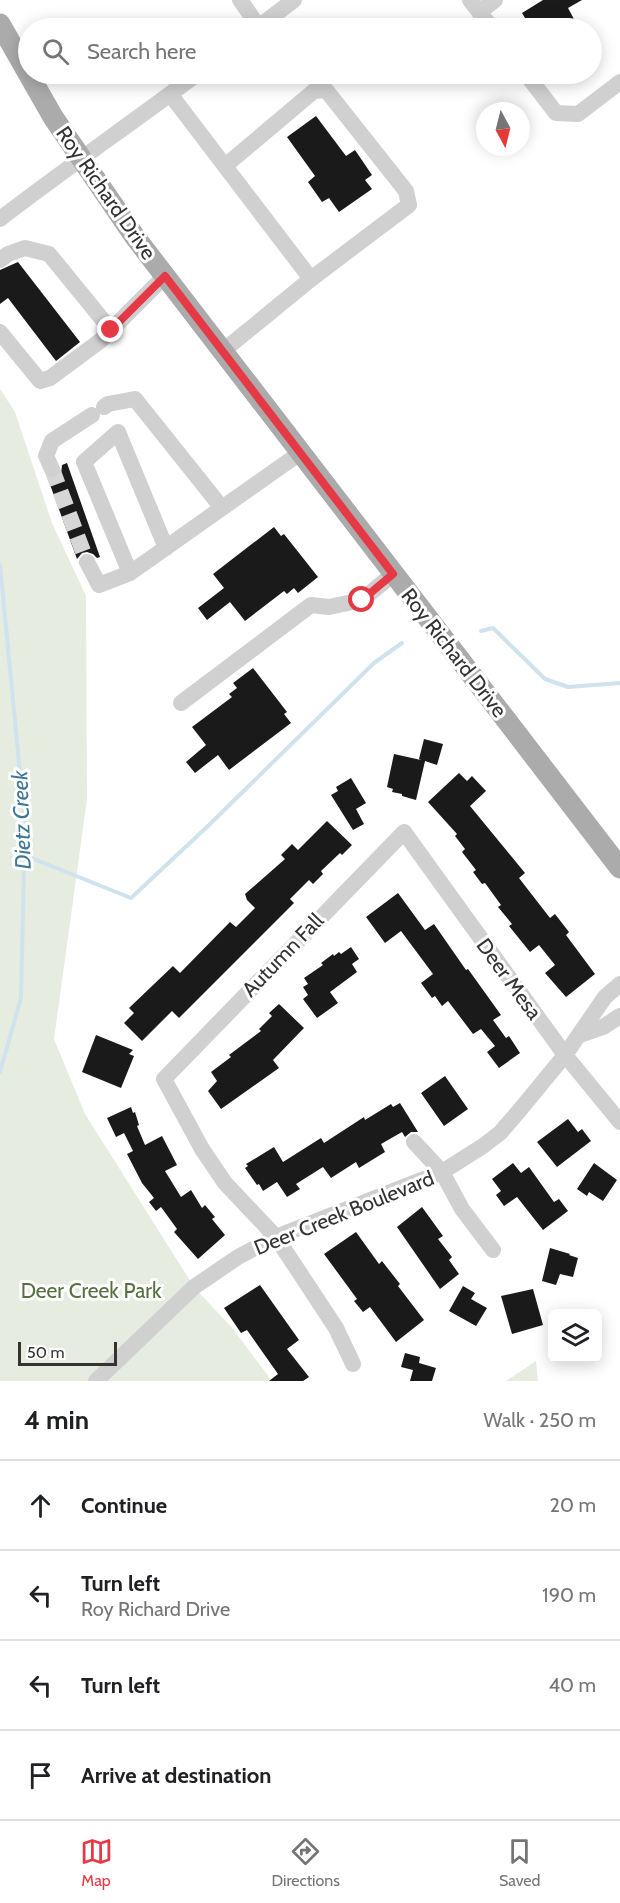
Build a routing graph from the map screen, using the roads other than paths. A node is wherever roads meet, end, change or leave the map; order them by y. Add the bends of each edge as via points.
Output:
1 (240, 0) edge
2 (294, 0) edge
3 (495, 0) edge
4 (475, 6) edge
5 (252, 18) edge
6 (271, 18) edge
7 (484, 18) edge
8 (0, 24) edge
9 (18, 56) edge
10 (620, 82) edge
11 (34, 84) edge
12 (184, 84) edge
13 (534, 84) edge
14 (170, 94) junction
15 (82, 159) junction
16 (225, 166) junction
17 (0, 219) edge
18 (0, 260) edge
19 (165, 276) junction
20 (311, 279) junction
21 (111, 330) junction
22 (0, 332) edge
23 (223, 351) junction
24 (300, 453) junction
25 (52, 469) tunnel mouth
26 (222, 508) junction
27 (166, 548) junction
28 (87, 562) tunnel mouth
29 (130, 573) junction
30 (393, 574) junction
31 (181, 703) dead end
32 (404, 832) joint
33 (619, 866) edge
34 (620, 984) edge
35 (620, 1016) edge
36 (580, 1035) junction
37 (566, 1055) junction
38 (620, 1122) edge
39 (414, 1142) dead end
40 (442, 1172) junction
41 (276, 1238) junction
42 (493, 1250) dead end
43 (353, 1365) dead end
44 (96, 1381) edge

1 - 5 street
2 - 6 street
3 - 4 street
4 - 7 street
8 - 9 main road, Roy Richard Drive
10 - 13 street via 578,114 556,113
11 - 15 main road, Roy Richard Drive
12 - 14 street
14 - 15 street
14 - 16 street
15 - 17 street
15 - 19 main road, Roy Richard Drive
16 - 20 street
16 - 20 street via 314,91 326,90 406,191 409,205
18 - 21 street via 25,248 49,254
19 - 21 street
19 - 23 main road, Roy Richard Drive
20 - 23 street
21 - 22 street via 50,378 40,381
23 - 24 main road, Roy Richard Drive
24 - 26 street
24 - 30 main road, Roy Richard Drive
25 - 26 street via 46,456 52,441 108,404 135,399
26 - 27 street
27 - 29 street
27 - 29 street via 118,432 84,462
28 - 29 street via 99,585
30 - 31 street via 362,600 329,607 311,605
30 - 33 main road, Roy Richard Drive
32 - 37 street, Deer Mesa
32 - 41 street, Autumn Fall via 164,1079 225,1184
34 - 36 street, Deer Creek Boulevard via 605,997
35 - 36 street
36 - 37 street, Deer Creek Boulevard
37 - 38 street, Deer Mesa
37 - 40 street, Deer Creek Boulevard via 500,1133
39 - 40 street
40 - 41 street, Deer Creek Boulevard
40 - 42 street via 462,1209
41 - 43 street via 336,1328
41 - 44 street, Deer Creek Boulevard via 238,1257 194,1287

